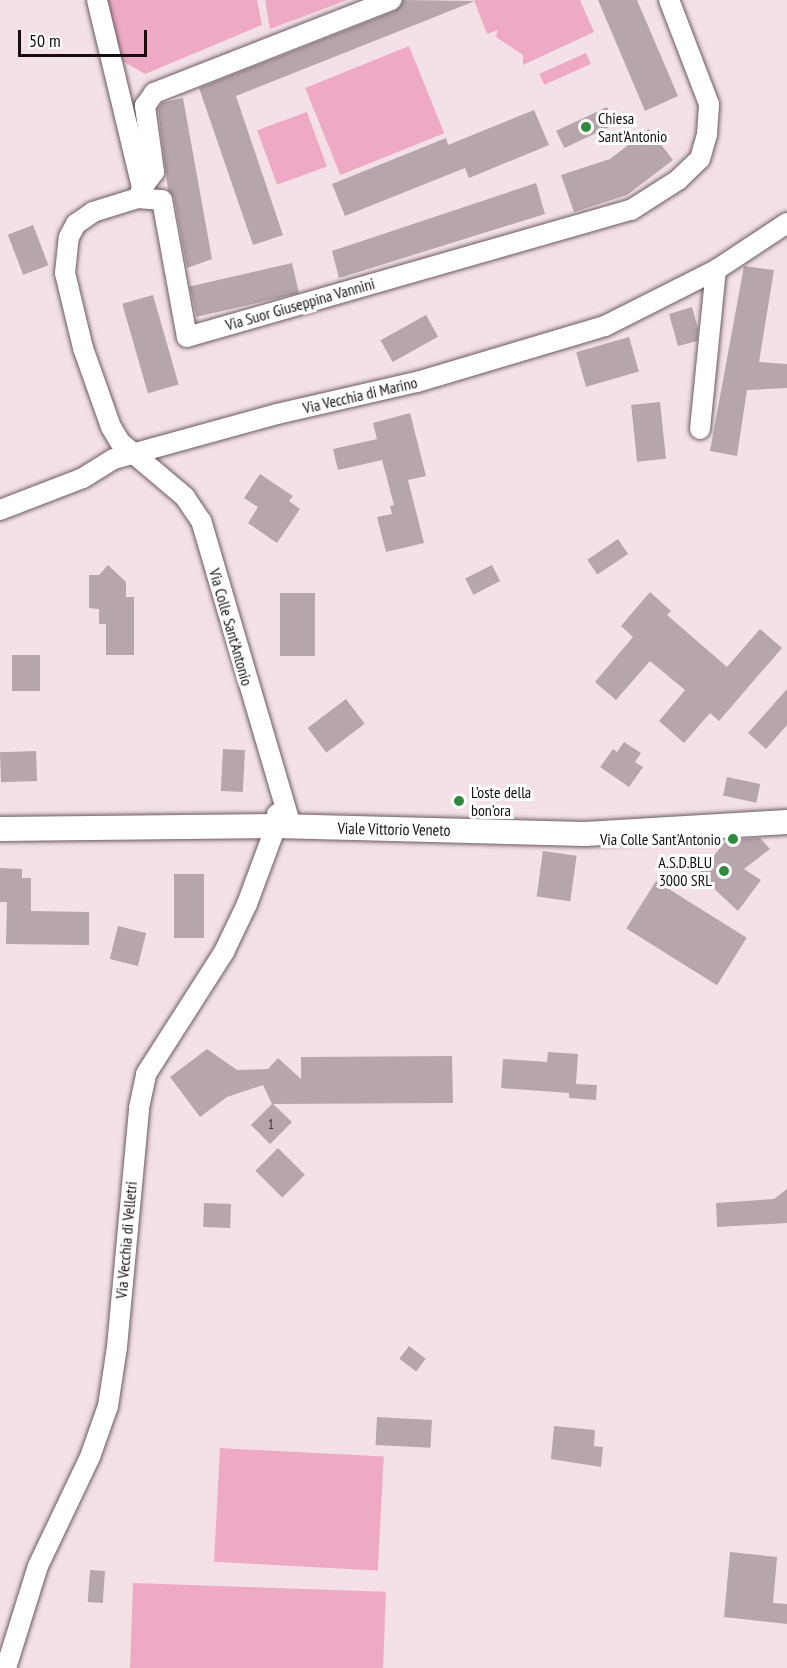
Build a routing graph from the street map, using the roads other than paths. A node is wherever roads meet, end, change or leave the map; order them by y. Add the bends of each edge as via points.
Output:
1 (97, 0) edge
2 (391, 0) edge
3 (669, 0) edge
4 (140, 193) junction
5 (787, 223) edge
6 (716, 270) junction
7 (700, 429) dead end
8 (135, 454) junction
9 (0, 510) edge
10 (787, 822) edge
11 (283, 826) junction
12 (0, 829) edge
13 (6, 1668) edge

1 - 4 street
2 - 4 street via 154,93 145,106 154,172
3 - 4 street, Via Suor Giuseppina Vannini via 709,104 707,134 700,159 678,180 631,210 187,337 162,200
4 - 8 street via 84,217 69,237 64,253 83,348 97,389 111,427
5 - 6 street, Via Vecchia di Marino
6 - 7 street
6 - 8 street, Via Vecchia di Marino via 605,326 417,382 276,414
8 - 9 street, Via Vecchia di Marino via 114,459 83,478
8 - 11 street, Via Colle Sant'Antonio via 171,482 201,521 278,787
10 - 11 main road, Viale Vittorio Veneto via 585,834
11 - 12 main road, Viale Vittorio Veneto
11 - 13 street, Via Vecchia di Velletri via 224,952 146,1074 139,1108 108,1406 90,1457 38,1566

